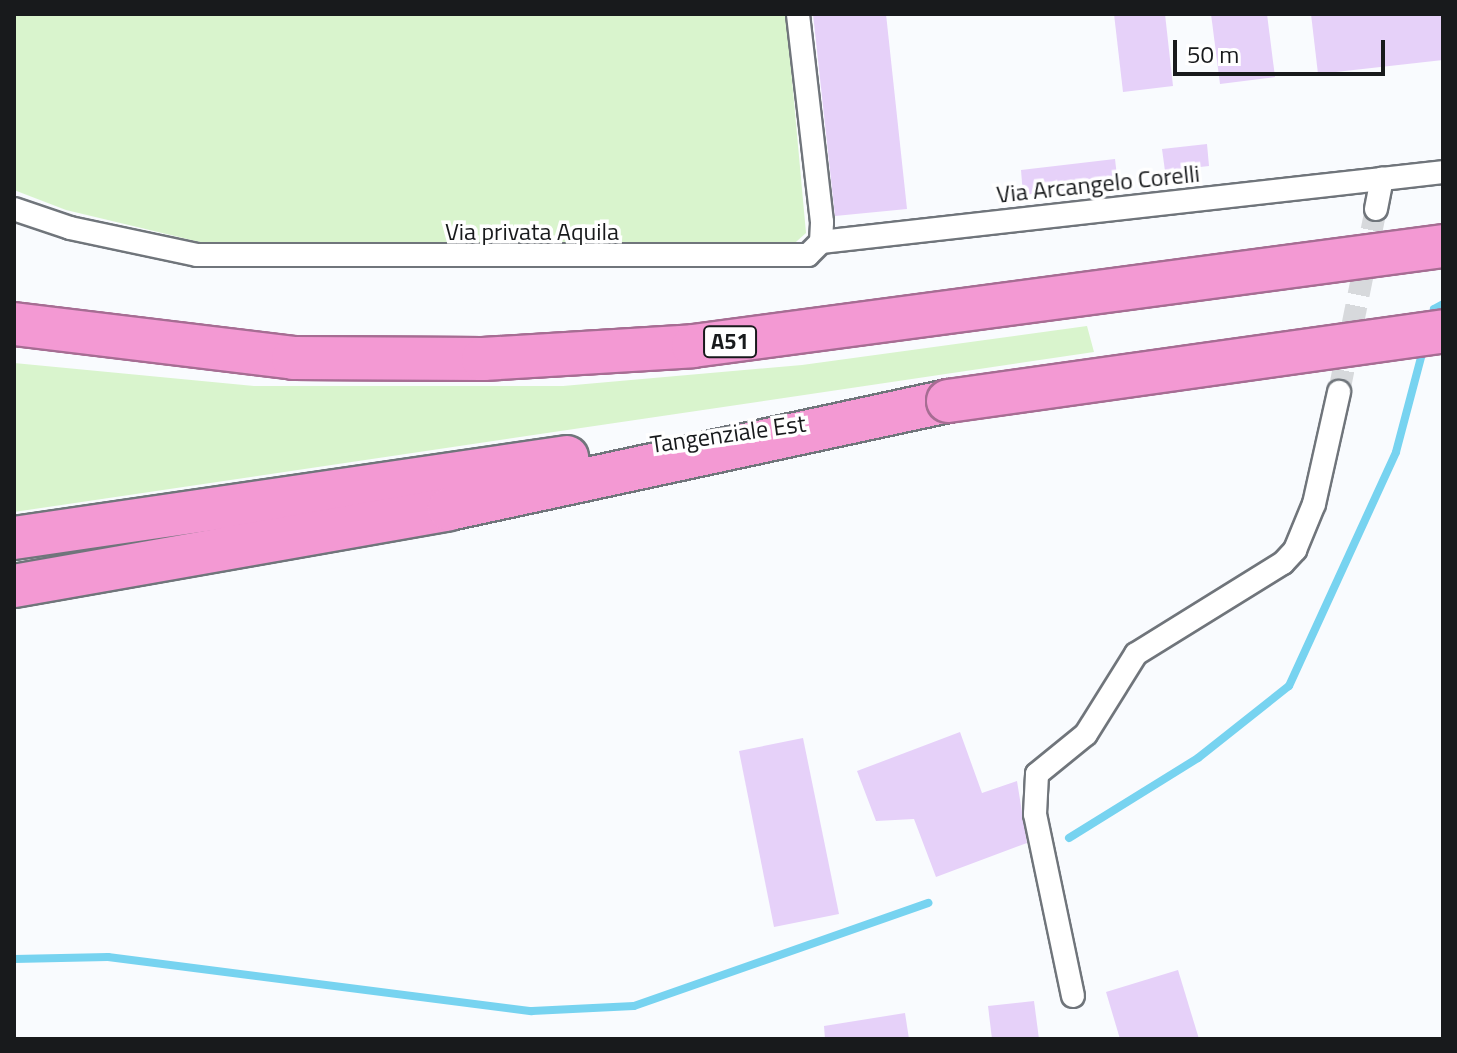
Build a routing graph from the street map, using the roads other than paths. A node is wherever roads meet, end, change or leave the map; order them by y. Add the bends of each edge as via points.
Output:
1 (798, 14) edge
2 (1443, 172) edge
3 (1382, 179) junction
4 (14, 209) edge
5 (1376, 209) tunnel mouth
6 (821, 242) junction
7 (1443, 246) edge
8 (14, 324) edge
9 (1443, 331) edge
10 (1339, 392) tunnel mouth
11 (289, 518) junction
12 (14, 538) edge
13 (14, 586) edge
14 (1073, 996) dead end

1 - 6 street
2 - 3 street, Via Arcangelo Corelli
3 - 5 street
3 - 6 street, Via Arcangelo Corelli
4 - 6 street, Via privata Aquila via 70,228 197,255 793,259 808,255
7 - 8 highway, A51, bridge via 785,335 498,358 293,358
9 - 11 highway, Tangenziale Est, bridge via 948,401
10 - 14 street via 1308,527 1295,550 1283,563 1136,654 1086,734 1037,774 1035,814
11 - 12 highway, Tangenziale Est
11 - 13 highway

